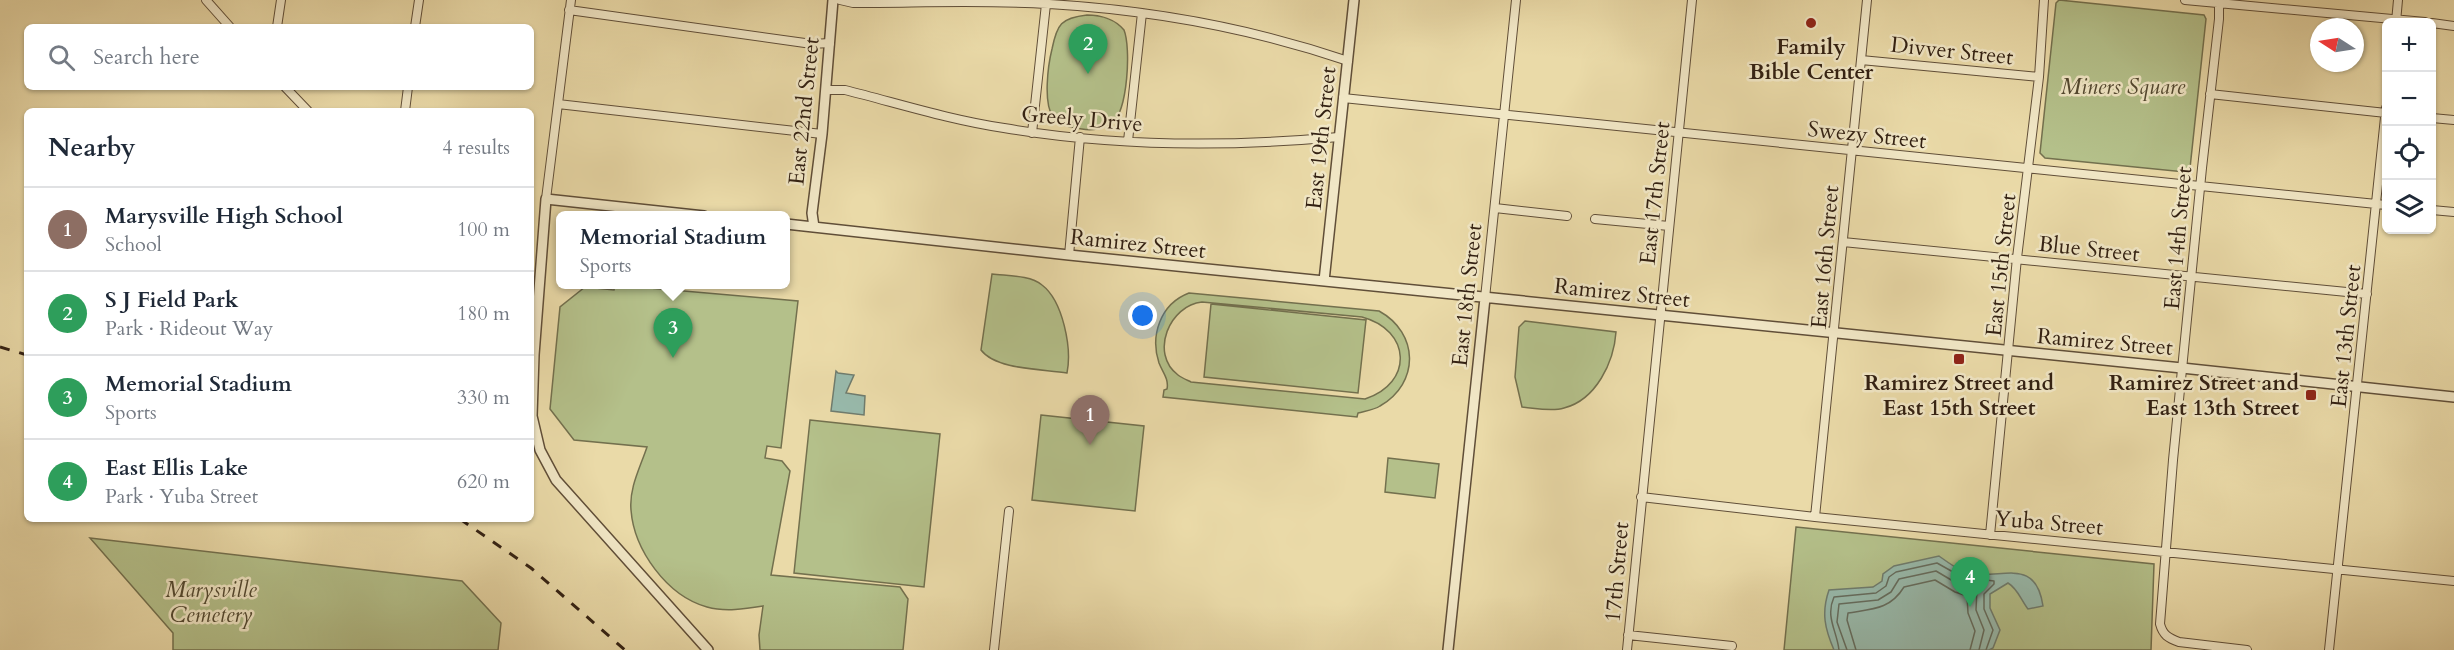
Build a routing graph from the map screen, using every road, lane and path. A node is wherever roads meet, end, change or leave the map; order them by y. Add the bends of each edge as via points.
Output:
1 (206, 0) edge
2 (280, 0) edge
3 (419, 0) edge
4 (571, 0) edge
5 (833, 0) edge
6 (840, 0) edge
7 (1354, 0) edge
8 (1516, 0) edge
9 (1692, 0) edge
10 (1867, 0) edge
11 (2044, 0) edge
12 (2185, 0) edge
13 (2398, 0) edge
14 (2219, 2) edge
15 (1094, 3) edge
16 (1047, 4) junction
17 (569, 10) junction
18 (1142, 13) junction
19 (2396, 18) edge
20 (2382, 19) edge
21 (227, 24) edge
22 (277, 24) edge
23 (416, 24) edge
24 (2436, 24) edge
25 (2454, 26) edge
26 (830, 43) junction
27 (1861, 60) junction
28 (1348, 62) junction
29 (2039, 77) junction
30 (288, 90) edge
31 (408, 90) edge
32 (826, 90) junction
33 (2210, 94) junction
34 (1343, 98) junction
35 (558, 104) junction
36 (305, 108) edge
37 (405, 108) edge
38 (2382, 113) edge
39 (1504, 116) junction
40 (2436, 118) edge
41 (2454, 120) edge
42 (2385, 126) edge
43 (1032, 133) junction
44 (1679, 133) junction
45 (822, 134) junction
46 (1080, 137) junction
47 (1339, 137) junction
48 (1128, 141) junction
49 (1852, 150) junction
50 (2028, 168) junction
51 (2200, 186) junction
52 (546, 199) junction
53 (2377, 204) junction
54 (2382, 205) edge
55 (1495, 208) junction
56 (2436, 210) edge
57 (658, 211) edge
58 (2454, 212) edge
59 (1567, 216) dead end
60 (1595, 219) dead end
61 (790, 224) edge
62 (1669, 226) junction
63 (814, 227) junction
64 (1842, 242) junction
65 (1069, 255) junction
66 (2017, 258) junction
67 (2192, 278) junction
68 (1324, 281) junction
69 (2367, 294) junction
70 (1485, 298) junction
71 (1660, 315) junction
72 (534, 331) edge
73 (1835, 333) junction
74 (2008, 351) junction
75 (2182, 368) junction
76 (2357, 386) junction
77 (2454, 397) edge
78 (534, 424) edge
79 (1641, 497) junction
80 (1009, 511) dead end
81 (1815, 517) junction
82 (1990, 535) junction
83 (2164, 551) junction
84 (2338, 568) junction
85 (2454, 580) edge
86 (1628, 634) junction
87 (1732, 646) dead end
88 (708, 650) edge
89 (994, 650) edge
90 (1448, 650) edge
91 (1627, 650) edge
92 (2247, 650) edge
93 (2329, 650) edge

1 - 21 street
2 - 22 street
3 - 23 street
4 - 17 street
5 - 26 street, East 22nd Street
6 - 16 street
7 - 28 street, East 19th Street
8 - 39 street, East 18th Street
9 - 44 street, East 17th Street
10 - 27 street, East 16th Street
11 - 29 street, East 15th Street
12 - 14 street
13 - 19 street
14 - 20 street
14 - 33 street, East 14th Street
15 - 16 street
15 - 18 street
16 - 43 street
17 - 26 street via 812,44
17 - 35 street
18 - 28 street via 1240,29
18 - 48 street
24 - 25 street
26 - 32 street, East 22nd Street
27 - 29 street, Divver Street
27 - 49 street, East 16th Street
28 - 34 street, East 19th Street
29 - 50 street, East 15th Street
30 - 36 street
31 - 37 street
32 - 43 street, Greely Drive via 844,90
32 - 45 street, East 22nd Street
33 - 38 street
33 - 51 street, East 14th Street
34 - 39 street, Swezy Street
34 - 47 street, East 19th Street
35 - 45 street
35 - 52 street
39 - 44 street, Swezy Street
39 - 55 street, East 18th Street
40 - 41 street
42 - 53 street, East 13th Street
43 - 46 street, Greely Drive
44 - 49 street, Swezy Street
44 - 62 street, East 17th Street
45 - 63 street, East 22nd Street via 812,213
46 - 48 street, Greely Drive
46 - 65 street
47 - 48 street, Greely Drive via 1248,144
47 - 68 street, East 19th Street
49 - 50 street, Swezy Street
49 - 64 street, East 16th Street
50 - 51 street, Swezy Street
50 - 66 street, East 15th Street
51 - 53 street, Swezy Street
51 - 67 street, East 14th Street
52 - 57 street
52 - 72 street
53 - 54 street, Swezy Street
53 - 69 street, East 13th Street
55 - 59 street
55 - 70 street, East 18th Street
56 - 58 street
60 - 62 street
61 - 63 street, Ramirez Street
62 - 71 street, East 17th Street
63 - 65 street, Ramirez Street
64 - 66 street, Blue Street
64 - 73 street, East 16th Street
65 - 68 street, Ramirez Street
66 - 67 street, Blue Street
66 - 74 street, East 15th Street
67 - 69 street, Blue Street
67 - 75 street, East 14th Street
68 - 70 street, Ramirez Street
69 - 76 street, East 13th Street
70 - 71 street, Ramirez Street
70 - 90 street, East 18th Street
71 - 73 street, Ramirez Street
71 - 79 street, East 17th Street
73 - 74 street, Ramirez Street
73 - 81 street, East 16th Street
74 - 75 street, Ramirez Street
74 - 82 street, East 15th Street
75 - 76 street, Ramirez Street
75 - 83 street, East 14th Street
76 - 77 street, Ramirez Street
76 - 84 street, East 13th Street
78 - 88 street via 540,450 556,480
79 - 81 street, Yuba Street
79 - 86 street, 17th Street
80 - 89 street
81 - 82 street, Yuba Street
82 - 83 street, Yuba Street
83 - 84 street, Yuba Street
83 - 92 street, East 14th Street via 2162,633 2179,642
84 - 85 street, Yuba Street
84 - 93 street, East 13th Street
86 - 87 street
86 - 91 street, 17th Street

